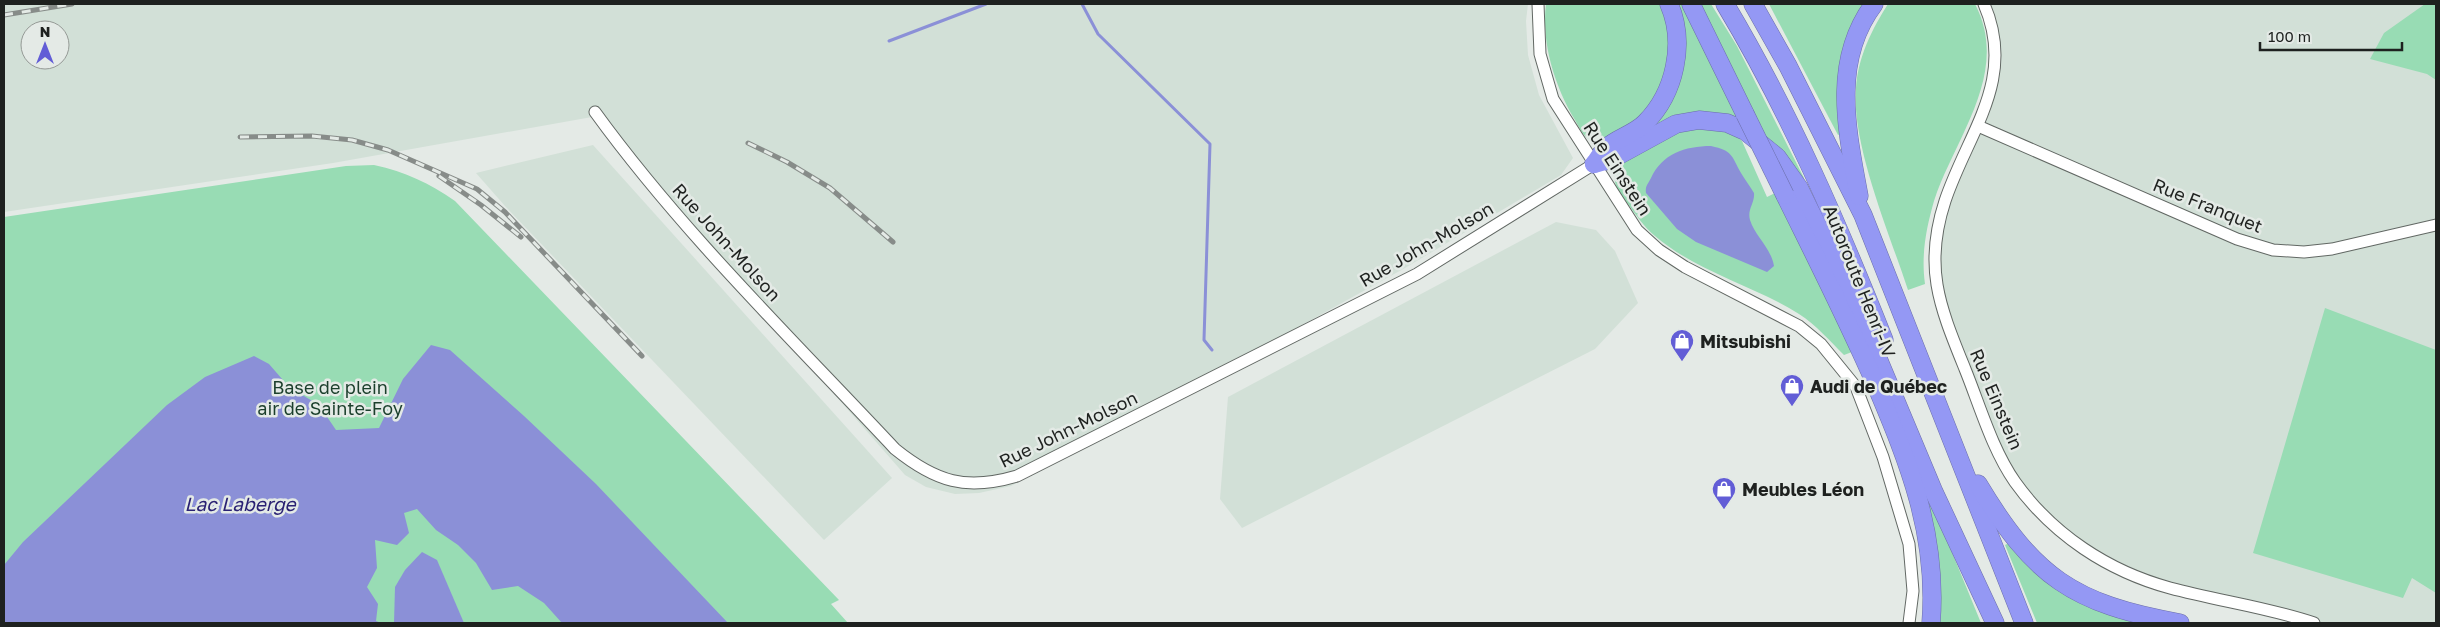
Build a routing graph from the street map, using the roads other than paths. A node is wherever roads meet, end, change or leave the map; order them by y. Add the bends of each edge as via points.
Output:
1 (1538, 4) edge
2 (1669, 4) edge
3 (1691, 4) edge
4 (1725, 4) edge
5 (1753, 4) edge
6 (1874, 4) edge
7 (1984, 4) edge
8 (594, 112) dead end
9 (1978, 126) junction
10 (1594, 164) junction
11 (1863, 215) junction
12 (2436, 225) edge
13 (1953, 442) junction
14 (1909, 623) edge
15 (1931, 623) edge
16 (1996, 623) edge
17 (2024, 623) edge
18 (2180, 623) edge
19 (2314, 623) edge

1 - 10 street, Rue Einstein via 1537,28 1544,74 1553,99
2 - 10 highway via 1677,42 1676,64 1668,88 1644,124 1606,149
3 - 15 highway, bridge via 1851,329 1912,476 1925,520 1930,552
4 - 16 highway, Autoroute Henri-IV via 1784,109 1818,182
5 - 11 highway, Autoroute Henri-IV
6 - 11 highway via 1859,29 1851,52 1845,88 1846,115
7 - 9 street, Rue Einstein via 1994,32 1996,54 1994,80
8 - 10 street, Rue John-Molson via 667,203 895,449 940,478 967,483 990,483 1017,476 1416,274
9 - 12 street, Rue Franquet via 2237,238 2274,250 2320,251
9 - 19 street, Rue Einstein via 1937,228 1936,287 1991,436 2014,480 2056,528 2094,557 2138,578
10 - 14 street, Rue Einstein via 1637,230 1659,250 1685,267 1799,326 1821,344 1856,387 1883,457 1908,544 1913,591
10 - 16 highway via 1612,159 1676,124 1699,120 1727,123 1745,130 1776,157 1799,188 1853,299 1933,490
11 - 13 highway, Autoroute Henri-IV
13 - 17 highway, Autoroute Henri-IV
13 - 18 highway via 2007,530 2023,551 2044,570 2065,586 2098,602

